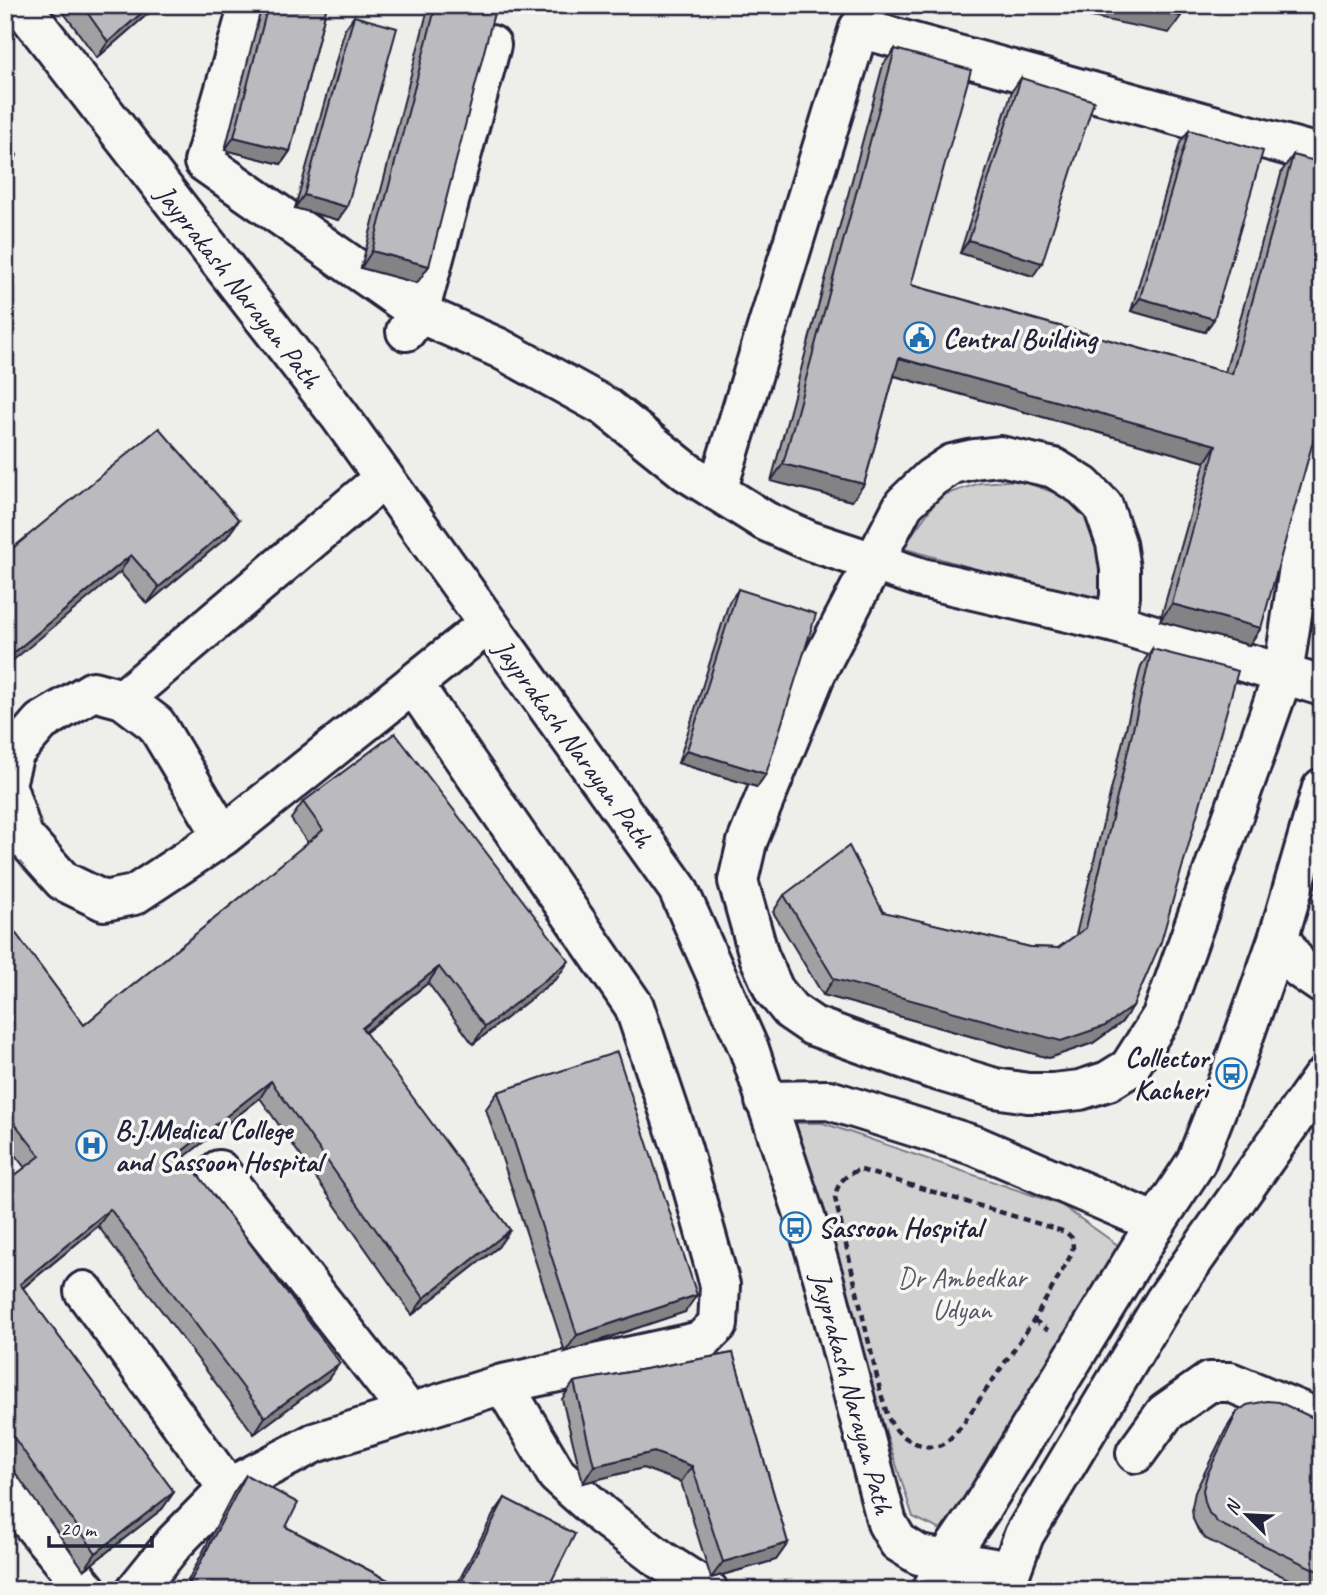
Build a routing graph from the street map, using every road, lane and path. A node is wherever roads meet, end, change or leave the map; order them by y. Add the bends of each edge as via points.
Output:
1 (21, 5) edge
2 (249, 5) edge
3 (491, 45) edge
4 (1322, 155) edge
5 (412, 323) junction
6 (1322, 431) edge
7 (384, 478) junction
8 (717, 491) junction
9 (873, 560) junction
10 (1115, 623) junction
11 (488, 624) junction
12 (1283, 675) junction
13 (413, 684) junction
14 (1322, 687) edge
15 (123, 699) junction
16 (1322, 788) edge
17 (223, 836) junction
18 (1279, 936) junction
19 (1322, 984) edge
20 (1322, 1078) edge
21 (765, 1101) junction
22 (219, 1170) dead end
23 (1156, 1223) junction
24 (84, 1291) dead end
25 (1034, 1320) joint
26 (503, 1384) junction
27 (409, 1413) junction
28 (1322, 1420) edge
29 (1136, 1453) dead end
30 (229, 1488) junction
31 (5, 1491) edge
32 (939, 1575) edge
33 (1007, 1580) edge
34 (87, 1590) edge
35 (136, 1590) edge
36 (708, 1590) edge

1 - 7 main road, Jayprakash Narayan Path
2 - 5 main road via 204,162
3 - 5 main road
4 - 8 main road via 859,28
5 - 8 main road via 499,348 606,407
6 - 12 main road
7 - 11 main road, Jayprakash Narayan Path
7 - 15 main road
8 - 9 main road via 765,521 810,541
9 - 10 main road via 922,578
9 - 10 main road via 904,504 930,478 952,464 974,458 1024,460 1054,468 1083,486 1103,506 1120,569
9 - 12 main road via 816,673 760,805 738,881 759,956 774,990 791,1011 813,1026 995,1088 1028,1093 1080,1090 1129,1068 1162,1016
10 - 12 main road
11 - 13 main road
11 - 21 main road, Jayprakash Narayan Path via 678,889 749,1049
12 - 14 main road
13 - 17 main road
13 - 26 main road via 634,1006 682,1149 720,1285 718,1324 701,1341
15 - 17 main road via 156,724
15 - 17 main road via 93,691 41,722 14,753 6,784 23,836 63,881 104,901 134,895
16 - 18 main road
18 - 19 main road via 1300,969
18 - 23 main road via 1196,1162
20 - 33 main road via 1164,1302 1024,1535
21 - 23 main road via 829,1100 976,1146
21 - 32 main road, Jayprakash Narayan Path via 823,1277 887,1523 898,1542
22 - 27 main road
23 - 32 main road
24 - 30 main road
25 - 25 path via 1071,1255 1072,1238 1066,1232 861,1170 843,1180 835,1198 881,1394 890,1422 908,1440 927,1446 948,1441
26 - 27 main road
26 - 36 main road via 557,1475 612,1523
27 - 30 main road via 314,1443
28 - 29 main road via 1230,1382 1209,1382 1165,1413
30 - 35 main road via 174,1543
31 - 34 main road
32 - 33 main road, Jayprakash Narayan Path

